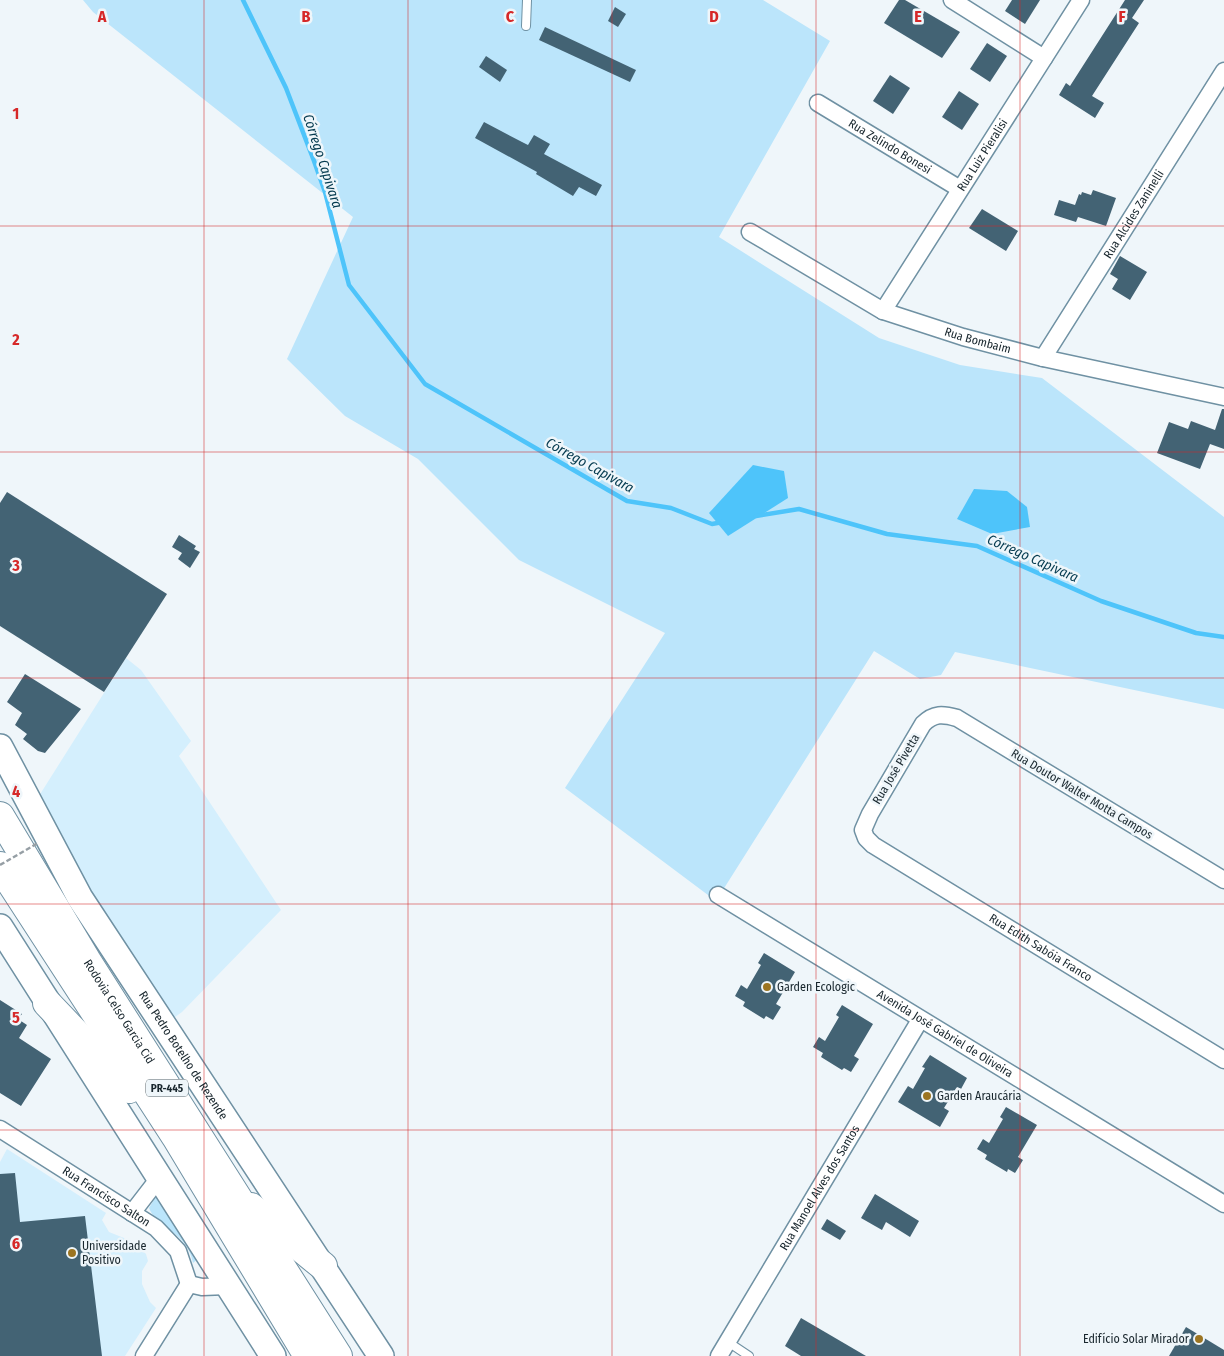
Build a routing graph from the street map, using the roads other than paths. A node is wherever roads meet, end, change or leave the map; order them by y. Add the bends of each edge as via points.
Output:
1 (527, 0) edge
2 (952, 0) edge
3 (1081, 0) edge
4 (526, 26) dead end
5 (1044, 58) junction
6 (1224, 71) edge
7 (818, 103) dead end
8 (960, 189) junction
9 (750, 232) dead end
10 (883, 311) junction
11 (1044, 358) junction
12 (1224, 397) edge
13 (937, 715) joint
14 (0, 746) edge
15 (0, 816) edge
16 (863, 830) joint
17 (0, 866) edge
18 (1224, 880) edge
19 (718, 895) dead end
20 (0, 927) edge
21 (47, 1003) junction
22 (920, 1020) junction
23 (1224, 1060) edge
24 (0, 1129) edge
25 (176, 1137) junction
26 (158, 1178) junction
27 (232, 1191) junction
28 (1224, 1204) edge
29 (132, 1213) junction
30 (324, 1266) junction
31 (189, 1284) junction
32 (227, 1286) junction
33 (724, 1349) edge
34 (144, 1356) edge
35 (273, 1356) edge
36 (308, 1356) edge
37 (338, 1356) edge
38 (381, 1356) edge
39 (749, 1356) edge

1 - 4 lane
2 - 5 street
3 - 5 street, Rua Luiz Pieralisi
5 - 8 street, Rua Luiz Pieralisi
6 - 11 street, Rua Alcides Zaninelli
7 - 8 street, Rua Zelindo Bonesi
8 - 10 street, Rua Luiz Pieralisi
9 - 10 street, Rua Bombaim
10 - 11 street, Rua Bombaim via 963,337
11 - 12 street, Rua Bombaim
13 - 16 street, Rua José Pivetta via 923,724
13 - 18 street, Rua Doutor Walter Motta Campos via 957,718
14 - 30 main road, Rua Pedro Botelho de Rezende via 80,898
15 - 27 highway, Rodovia Celso Garcia Cid / PR-445
16 - 23 street, Rua Edith Sabóia Franco via 873,845
17 - 25 highway, Rodovia Celso Garcia Cid / PR-445
19 - 22 street, Avenida José Gabriel de Oliveira
20 - 21 main road
21 - 25 highway
21 - 26 main road
22 - 28 street, Avenida José Gabriel de Oliveira
22 - 33 street, Rua Manoel Alves dos Santos
24 - 29 street, Rua Francisco Salton
25 - 36 highway, Rodovia Celso Garcia Cid / PR-445
26 - 29 street
26 - 32 main road
27 - 30 highway
27 - 37 highway, Rodovia Celso Garcia Cid / PR-445
29 - 31 street, Rua Francisco Salton via 170,1240 181,1258
30 - 38 main road, Rua Pedro Botelho de Rezende
31 - 32 street
31 - 34 street
32 - 35 main road
33 - 39 lane

